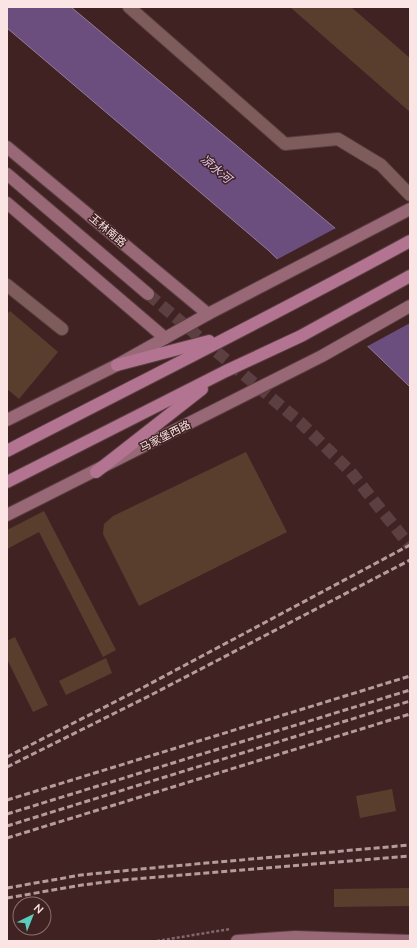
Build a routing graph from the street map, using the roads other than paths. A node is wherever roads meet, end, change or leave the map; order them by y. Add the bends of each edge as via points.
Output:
1 (129, 7) edge
2 (143, 11) edge
3 (7, 146) edge
4 (7, 174) edge
5 (410, 195) edge
6 (7, 204) edge
7 (410, 210) edge
8 (409, 242) edge
9 (410, 276) edge
10 (7, 284) edge
11 (148, 294) tunnel mouth
12 (410, 306) edge
13 (208, 314) junction
14 (62, 329) dead end
15 (232, 335) junction
16 (165, 338) junction
17 (117, 365) junction
18 (226, 371) junction
19 (7, 420) edge
20 (7, 451) edge
21 (96, 472) junction
22 (7, 482) edge
23 (7, 515) edge
24 (237, 941) edge
25 (410, 941) edge

1 - 2 street
2 - 5 street via 284,144 338,139 381,166
3 - 13 street, 玉林南路
4 - 11 street, 玉林南路
6 - 16 street
7 - 13 street
8 - 15 main road
9 - 18 main road via 301,336
10 - 14 street
12 - 21 street, 马家堡西路 via 322,356
13 - 16 street
15 - 17 main road
15 - 20 main road
16 - 17 street
17 - 19 street
18 - 21 main road
18 - 22 main road
21 - 23 street, 马家堡西路
24 - 25 street via 295,936

